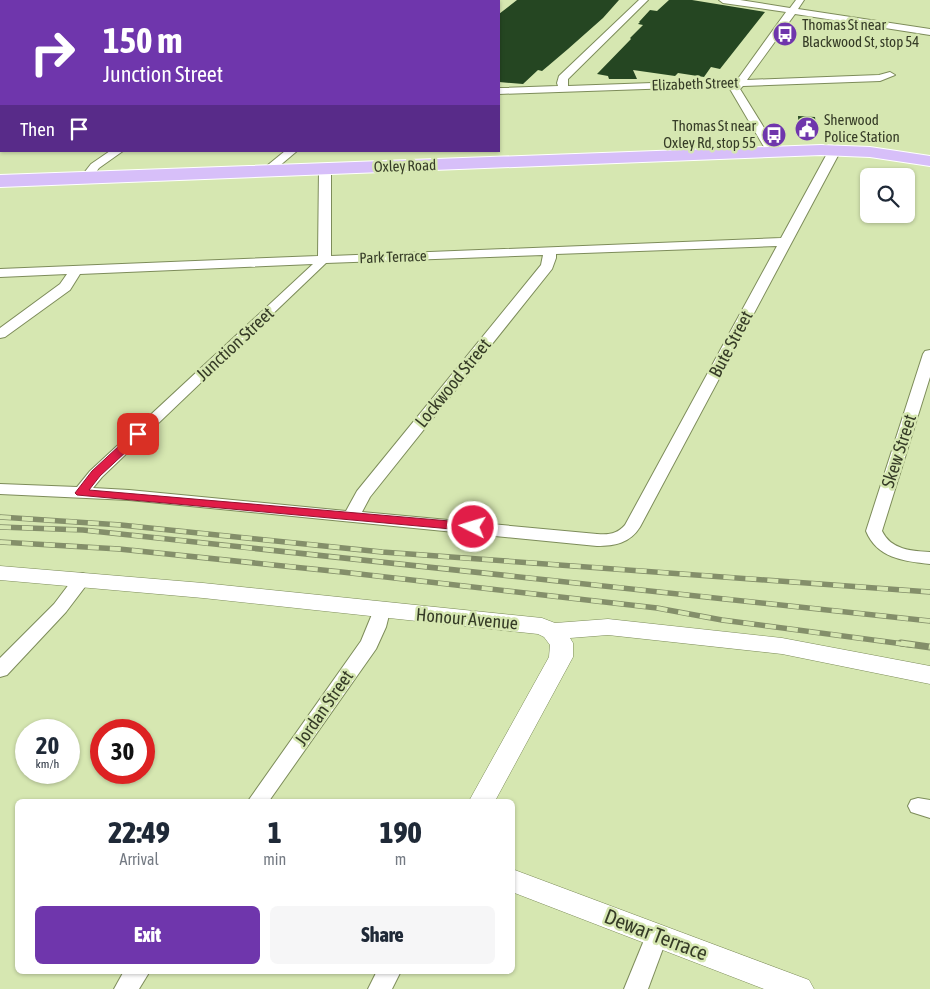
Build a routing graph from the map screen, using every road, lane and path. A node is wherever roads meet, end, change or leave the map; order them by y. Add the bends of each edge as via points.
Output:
1 (644, 0) edge
2 (723, 0) edge
3 (800, 0) edge
4 (792, 11) junction
5 (930, 32) edge
6 (890, 75) dead end
7 (738, 82) junction
8 (565, 89) junction
9 (500, 91) edge
10 (835, 150) junction
11 (116, 152) edge
12 (291, 152) edge
13 (774, 152) junction
14 (930, 161) edge
15 (325, 169) junction
16 (267, 171) junction
17 (86, 178) junction
18 (0, 181) edge
19 (785, 242) junction
20 (549, 250) junction
21 (322, 260) junction
22 (75, 270) junction
23 (0, 273) edge
24 (0, 334) edge
25 (930, 354) edge
26 (0, 489) edge
27 (81, 493) junction
28 (352, 515) junction
29 (930, 558) edge
30 (0, 573) edge
31 (82, 579) junction
32 (381, 611) junction
33 (552, 631) junction
34 (0, 670) edge
35 (930, 675) edge
36 (259, 799) edge
37 (483, 799) edge
38 (515, 881) edge
39 (657, 935) junction
40 (136, 974) edge
41 (388, 974) edge
42 (126, 989) edge
43 (380, 989) edge
44 (636, 989) edge
45 (799, 989) edge

1 - 8 street via 564,78
2 - 4 street
3 - 4 street
4 - 5 street
4 - 7 street
6 - 7 street, Elizabeth Street via 880,78
7 - 8 street, Elizabeth Street
7 - 13 street via 738,95
8 - 9 street, Elizabeth Street
10 - 13 main road, Oxley Road
10 - 14 main road, Oxley Road
10 - 19 street, Bute Street
11 - 17 street via 95,166
12 - 16 street
13 - 15 main road, Oxley Road
15 - 16 main road, Oxley Road
15 - 21 street via 325,255
16 - 17 main road, Oxley Road
17 - 18 main road, Oxley Road
19 - 20 street, Park Terrace
19 - 28 street, Bute Street via 632,527 624,536 606,541
20 - 21 street, Park Terrace
20 - 28 street, Lockwood Street via 547,266 363,495
21 - 22 street, Park Terrace
21 - 27 street, Junction Street via 96,474
22 - 23 street, Park Terrace
22 - 24 street via 65,286
25 - 29 street, Skew Street via 875,527 875,536 884,546 899,554
26 - 27 street
27 - 28 street
30 - 31 street, Honour Avenue
31 - 32 street, Honour Avenue
31 - 34 street via 60,608
32 - 33 street, Honour Avenue via 542,626
32 - 36 street, Jordan Street via 370,644
33 - 35 street, Honour Avenue via 608,627 782,646
33 - 37 street via 562,643 561,657
38 - 39 street, Dewar Terrace
39 - 44 street
39 - 45 street, Dewar Terrace
40 - 42 street
41 - 43 street

